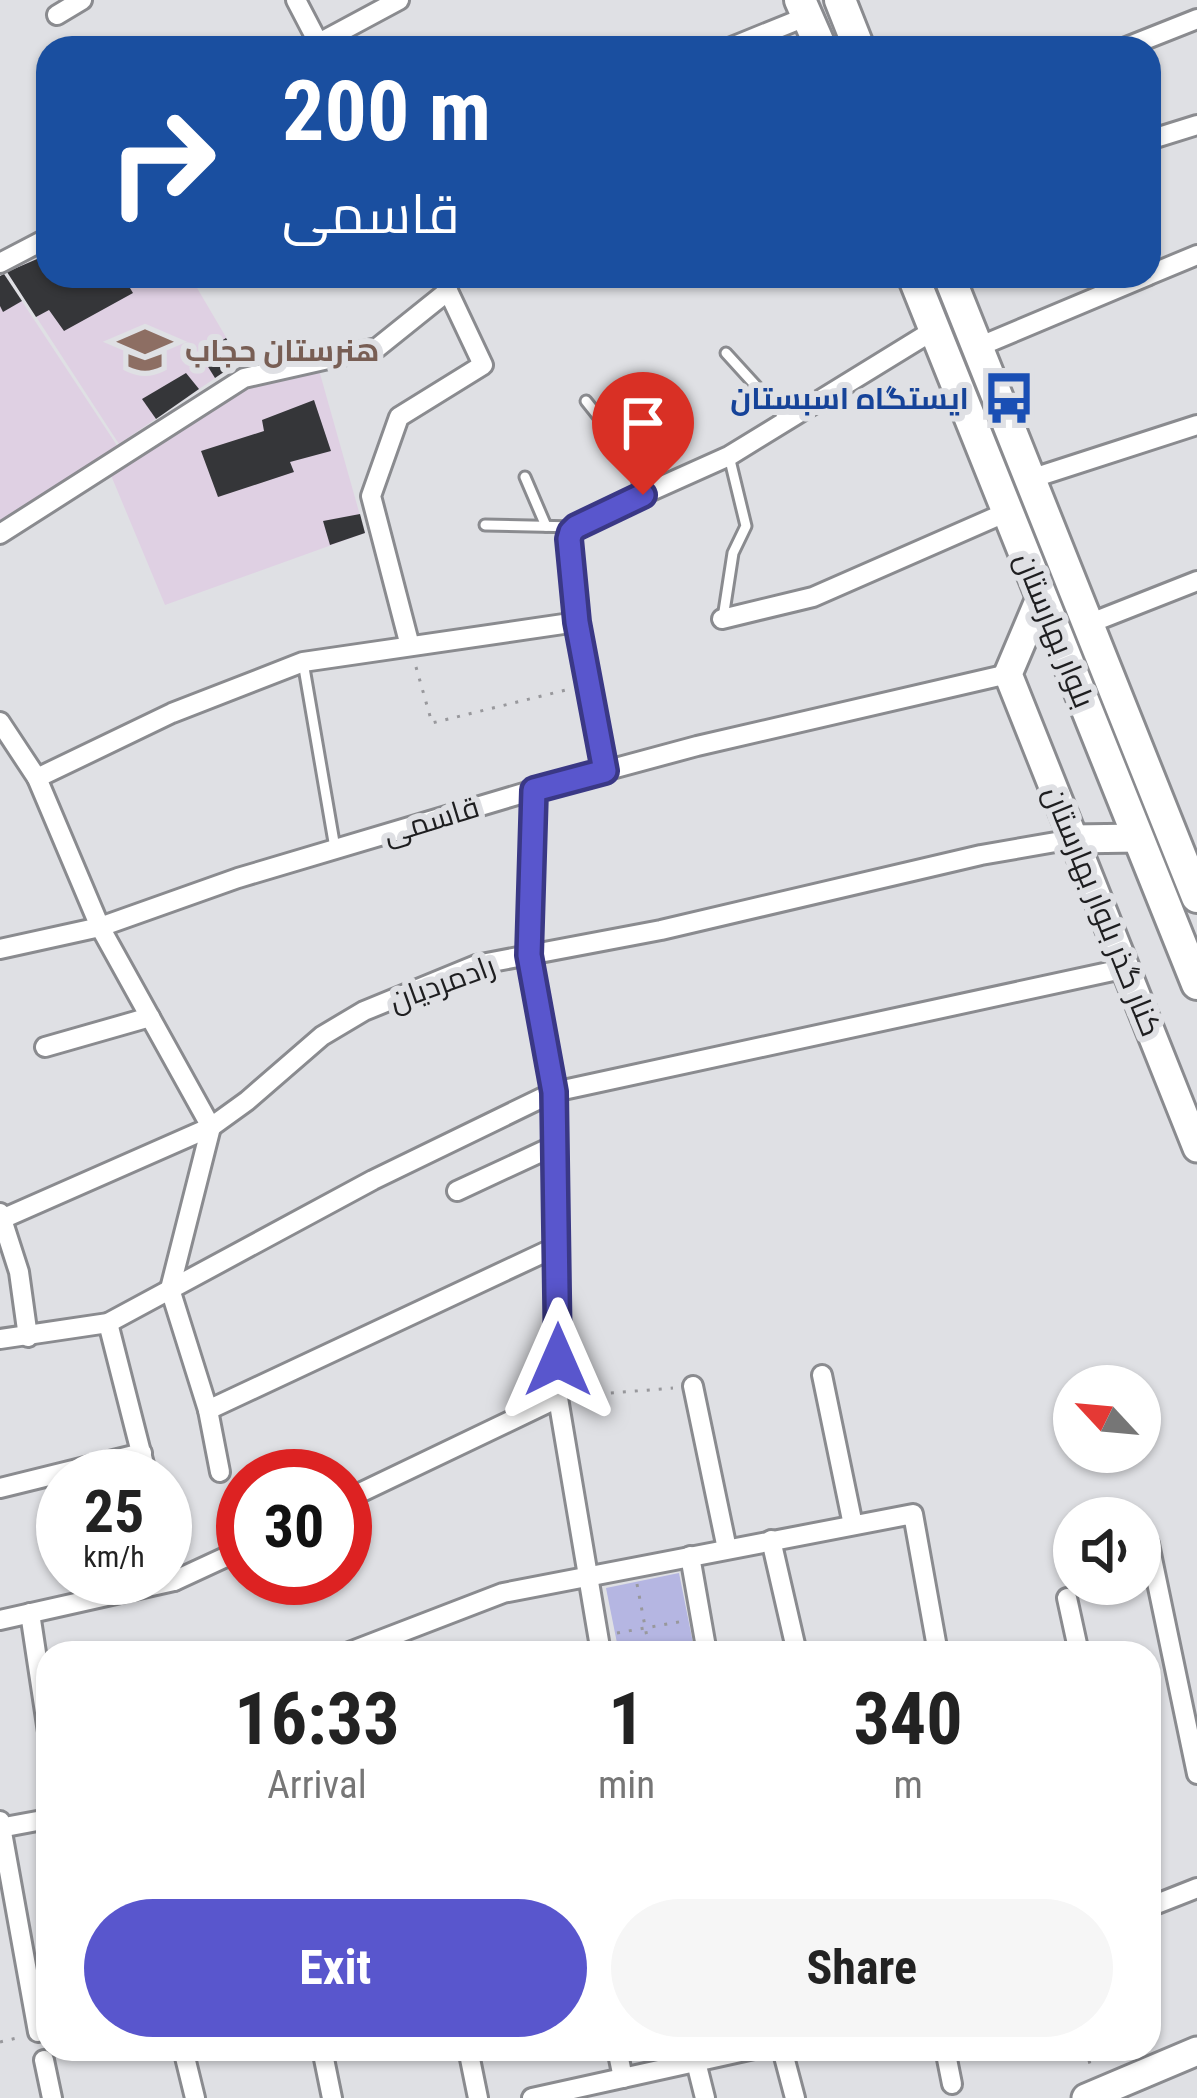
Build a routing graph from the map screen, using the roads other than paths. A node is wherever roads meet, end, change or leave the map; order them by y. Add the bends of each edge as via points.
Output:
1 (82, 0) edge
2 (296, 0) edge
3 (400, 0) edge
4 (841, 1) edge
5 (802, 4) edge
6 (57, 15) dead end
7 (1197, 20) edge
8 (315, 36) edge
9 (336, 36) edge
10 (749, 36) edge
11 (816, 36) edge
12 (854, 36) edge
13 (1155, 36) edge
14 (1197, 125) edge
15 (1161, 136) edge
16 (36, 244) edge
17 (1197, 255) edge
18 (0, 263) edge
19 (1161, 270) edge
20 (439, 288) edge
21 (446, 288) edge
22 (918, 288) edge
23 (954, 288) edge
24 (1119, 288) edge
25 (934, 330) junction
26 (978, 347) junction
27 (726, 352) dead end
28 (661, 389) dead end
29 (586, 401) dead end
30 (787, 420) junction
31 (1197, 425) edge
32 (729, 456) junction
33 (633, 460) junction
34 (525, 477) dead end
35 (1030, 479) junction
36 (643, 495) junction
37 (1007, 512) junction
38 (485, 525) dead end
39 (546, 526) junction
40 (576, 527) junction
41 (0, 534) edge
42 (1197, 581) edge
43 (1041, 596) junction
44 (722, 619) joint
45 (577, 622) junction
46 (1088, 624) junction
47 (410, 646) junction
48 (304, 662) junction
49 (1008, 674) junction
50 (0, 722) edge
51 (605, 771) junction
52 (37, 778) junction
53 (534, 790) junction
54 (1139, 838) junction
55 (1072, 839) junction
56 (335, 848) junction
57 (1197, 897) edge
58 (100, 927) junction
59 (0, 949) edge
60 (529, 955) junction
61 (1126, 968) junction
62 (1197, 984) edge
63 (150, 1017) junction
64 (45, 1048) dead end
65 (554, 1092) junction
66 (211, 1127) junction
67 (556, 1145) junction
68 (1197, 1148) edge
69 (457, 1190) dead end
70 (1, 1216) edge
71 (558, 1246) junction
72 (170, 1289) junction
73 (108, 1323) junction
74 (28, 1337) junction
75 (0, 1340) edge
76 (822, 1375) dead end
77 (692, 1386) road end
78 (558, 1398) junction
79 (208, 1410) junction
80 (141, 1449) edge
81 (216, 1451) edge
82 (36, 1479) edge
83 (372, 1487) edge
84 (0, 1488) edge
85 (854, 1525) junction
86 (771, 1540) junction
87 (727, 1549) junction
88 (690, 1556) junction
89 (586, 1575) junction
90 (1161, 1602) edge
91 (67, 1605) edge
92 (1069, 1605) edge
93 (31, 1613) junction
94 (0, 1620) edge
95 (378, 1641) edge
96 (598, 1641) edge
97 (705, 1641) edge
98 (794, 1641) edge
99 (936, 1641) edge
100 (1076, 1641) edge
101 (36, 1648) edge
102 (1197, 1774) edge
103 (36, 1821) edge
104 (0, 1826) edge
105 (1197, 1888) edge
106 (1161, 1902) edge
107 (36, 2021) edge
108 (1197, 2051) edge
109 (44, 2061) edge
110 (186, 2061) edge
111 (324, 2061) edge
112 (470, 2061) edge
113 (619, 2061) edge
114 (700, 2061) edge
115 (785, 2061) edge
116 (947, 2061) edge
117 (696, 2062) junction
118 (623, 2078) junction
119 (952, 2084) dead end
120 (553, 2096) edge
121 (52, 2098) edge
122 (194, 2098) edge
123 (332, 2098) edge
124 (478, 2098) edge
125 (532, 2098) edge
126 (705, 2098) edge
127 (795, 2098) edge
128 (1086, 2098) edge

1 - 6 street
2 - 8 street
3 - 9 street
4 - 12 main road
5 - 10 street
5 - 11 main road
7 - 13 street
14 - 15 street
16 - 18 street
17 - 19 street
20 - 41 street via 377,348 244,378
21 - 47 street via 483,365 399,417 371,496
22 - 25 main road, بلوار بهارستان
23 - 26 main road, بلوار بهارستان
24 - 26 street
25 - 30 street
25 - 37 main road, بلوار بهارستان
26 - 35 main road, بلوار بهارستان
27 - 30 lane
28 - 33 lane
29 - 33 lane
30 - 32 street
31 - 35 street
32 - 36 street
32 - 44 lane via 746,526
33 - 36 lane
34 - 39 lane
35 - 46 main road, بلوار بهارستان
36 - 40 street
37 - 43 main road, بلوار بهارستان
37 - 44 street via 813,598
38 - 39 lane
39 - 40 lane
40 - 45 street via 569,539
42 - 46 street
43 - 49 main road
43 - 54 main road, بلوار بهارستان
45 - 47 street
45 - 51 street
46 - 57 main road, بلوار بهارستان
47 - 48 street
48 - 52 street
48 - 56 lane
49 - 51 street, قاسمی
49 - 55 main road, کنار گذر بلوار بهارستان
50 - 52 street
51 - 53 street, قاسمی
52 - 58 street
53 - 56 street, قاسمی
53 - 60 street
54 - 55 main road
54 - 62 main road, بلوار بهارستان
55 - 60 street, رادمردیان
55 - 61 main road, کنار گذر بلوار بهارستان
56 - 58 street, قاسمی
58 - 59 street, قاسمی
58 - 63 street
60 - 65 street
60 - 66 street, رادمردیان via 476,965 364,1011
61 - 65 street
61 - 68 main road, کنار گذر بلوار بهارستان
63 - 64 street
63 - 66 street
65 - 67 street
65 - 72 street
66 - 70 street, رادمردیان
66 - 72 street
67 - 69 street
67 - 71 street
70 - 74 street
71 - 78 street
71 - 79 street
72 - 73 street
72 - 79 street
73 - 74 street
73 - 80 street
74 - 75 street
76 - 85 street
77 - 87 street
78 - 83 street
78 - 89 street
79 - 81 street
82 - 84 street
85 - 86 street
85 - 99 street via 913,1514
86 - 87 street
86 - 98 street
87 - 88 street
88 - 89 street
88 - 97 street
89 - 95 street via 503,1593
89 - 96 street
90 - 102 street
91 - 93 street
92 - 100 street
93 - 94 street
93 - 101 street
103 - 104 street
104 - 107 street
105 - 106 street
108 - 128 main road
109 - 121 street
110 - 122 street
111 - 123 street
112 - 124 street
113 - 118 street
114 - 117 street
115 - 127 street
116 - 119 street
117 - 118 street
117 - 126 street
118 - 120 street
120 - 125 street

